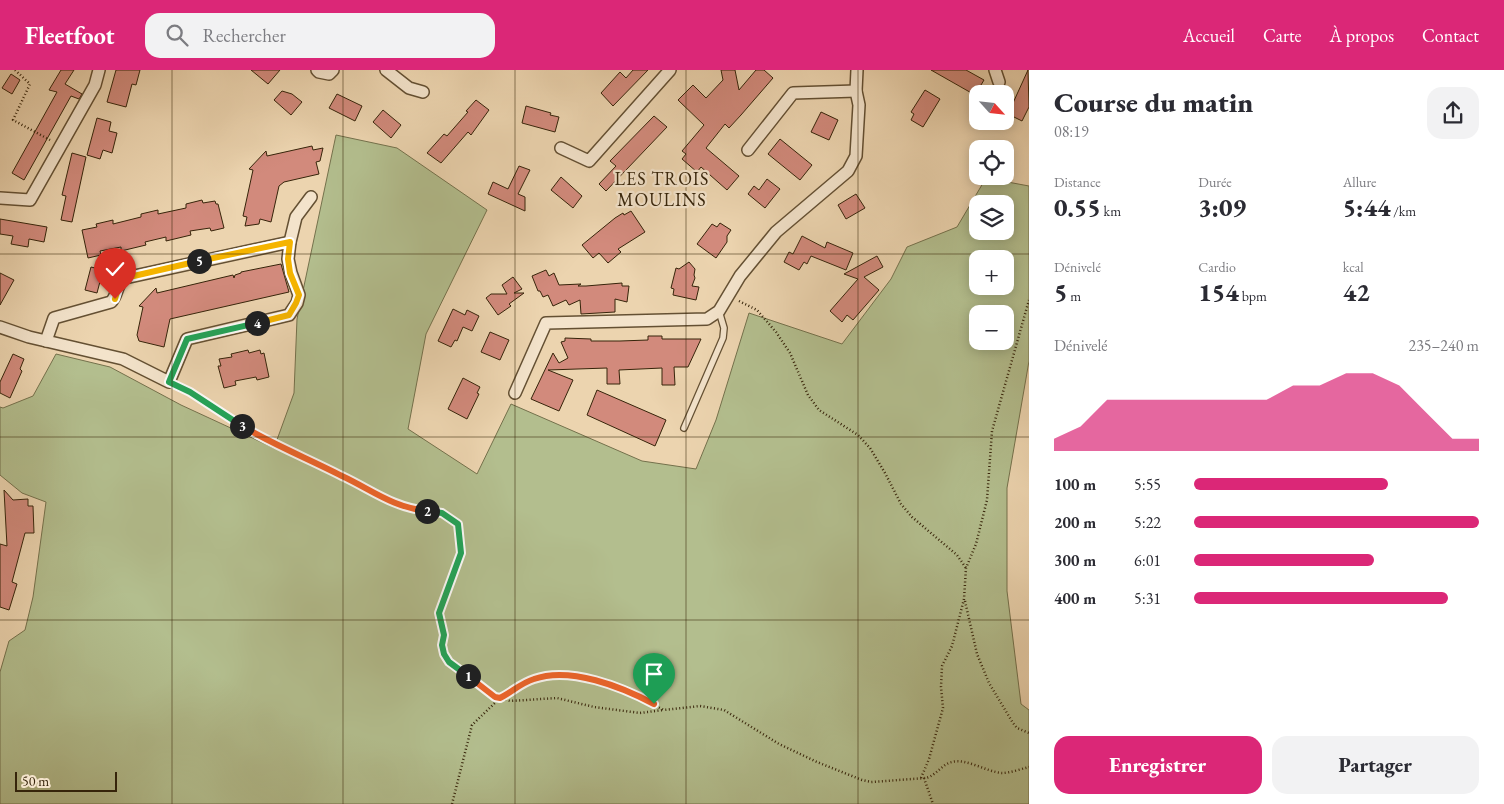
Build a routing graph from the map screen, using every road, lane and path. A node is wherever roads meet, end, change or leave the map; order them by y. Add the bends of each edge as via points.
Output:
1 (15, 70) edge
2 (99, 70) edge
3 (317, 70) edge
4 (333, 70) edge
5 (386, 70) edge
6 (670, 70) edge
7 (857, 70) edge
8 (995, 70) edge
9 (999, 82) dead end
10 (856, 91) junction
11 (423, 92) dead end
12 (60, 146) junction
13 (560, 148) dead end
14 (748, 150) dead end
15 (311, 197) dead end
16 (0, 198) edge
17 (290, 242) junction
18 (727, 294) junction
19 (1029, 300) edge
20 (719, 311) junction
21 (0, 328) edge
22 (46, 341) junction
23 (169, 382) junction
24 (515, 393) dead end
25 (684, 428) dead end
26 (966, 568) junction
27 (964, 599) junction
28 (500, 698) junction
29 (664, 710) junction
30 (1029, 733) edge
31 (1029, 767) edge
32 (922, 778) junction
33 (452, 804) edge
34 (932, 804) edge

1 - 12 path via 30,84 13,120
2 - 12 street via 95,84
3 - 4 street via 329,74
5 - 11 street via 409,88
6 - 13 street via 589,161
7 - 10 street
8 - 9 street
10 - 14 street via 793,94
10 - 18 street via 859,105 856,156 848,171 776,232
12 - 16 street via 30,200
15 - 17 street via 296,217
17 - 22 street via 125,278 111,302 54,318
17 - 23 street via 290,273 299,295 289,315 187,339
18 - 20 street
18 - 26 path via 757,310 790,353 808,395 819,410 864,441 912,518 957,555
19 - 26 path via 992,431 987,500
20 - 24 street via 707,319 546,323
20 - 25 lane via 723,338
21 - 22 street
22 - 23 street via 122,359
23 - 28 path via 250,430 352,480 389,502 442,513 458,524 461,553 439,613 444,654 462,673
26 - 27 path
27 - 30 path via 977,654 989,683 1013,723
27 - 32 path via 952,646 942,666 943,708
28 - 29 path via 510,701 557,698 594,708 640,713
28 - 29 path via 524,682 540,677 578,675 625,691
28 - 33 path via 472,724
29 - 32 path via 700,706 724,710 779,744 862,780
31 - 32 path via 1003,773 953,761 934,776
32 - 34 path

